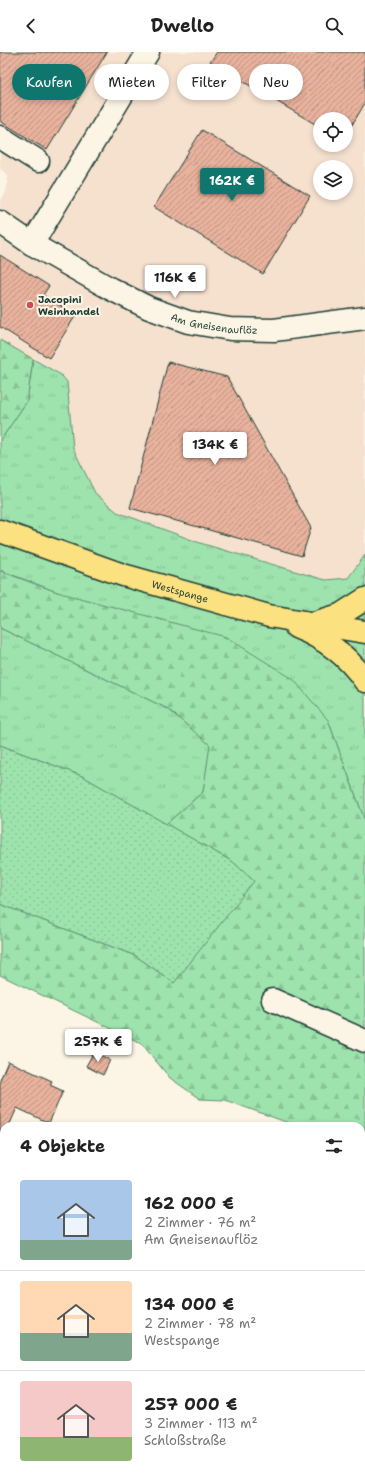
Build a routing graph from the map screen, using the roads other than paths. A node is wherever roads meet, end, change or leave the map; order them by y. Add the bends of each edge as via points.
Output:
1 (148, 52) edge
2 (0, 137) edge
3 (38, 161) dead end
4 (0, 222) edge
5 (32, 244) junction
6 (365, 318) edge
7 (0, 531) edge
8 (365, 598) edge
9 (269, 616) junction
10 (313, 624) junction
11 (365, 632) edge
12 (365, 681) edge
13 (273, 1000) dead end
14 (365, 1041) edge

1 - 5 street
2 - 3 street
4 - 5 street, Am Gneisenauflöz
5 - 6 street, Am Gneisenauflöz via 149,308 188,322 230,329 274,330
7 - 9 main road, Westspange via 123,575
8 - 10 main road via 340,615
9 - 10 main road, Westspange
9 - 12 main road via 313,634 344,656
10 - 11 main road, Westspange
13 - 14 street

